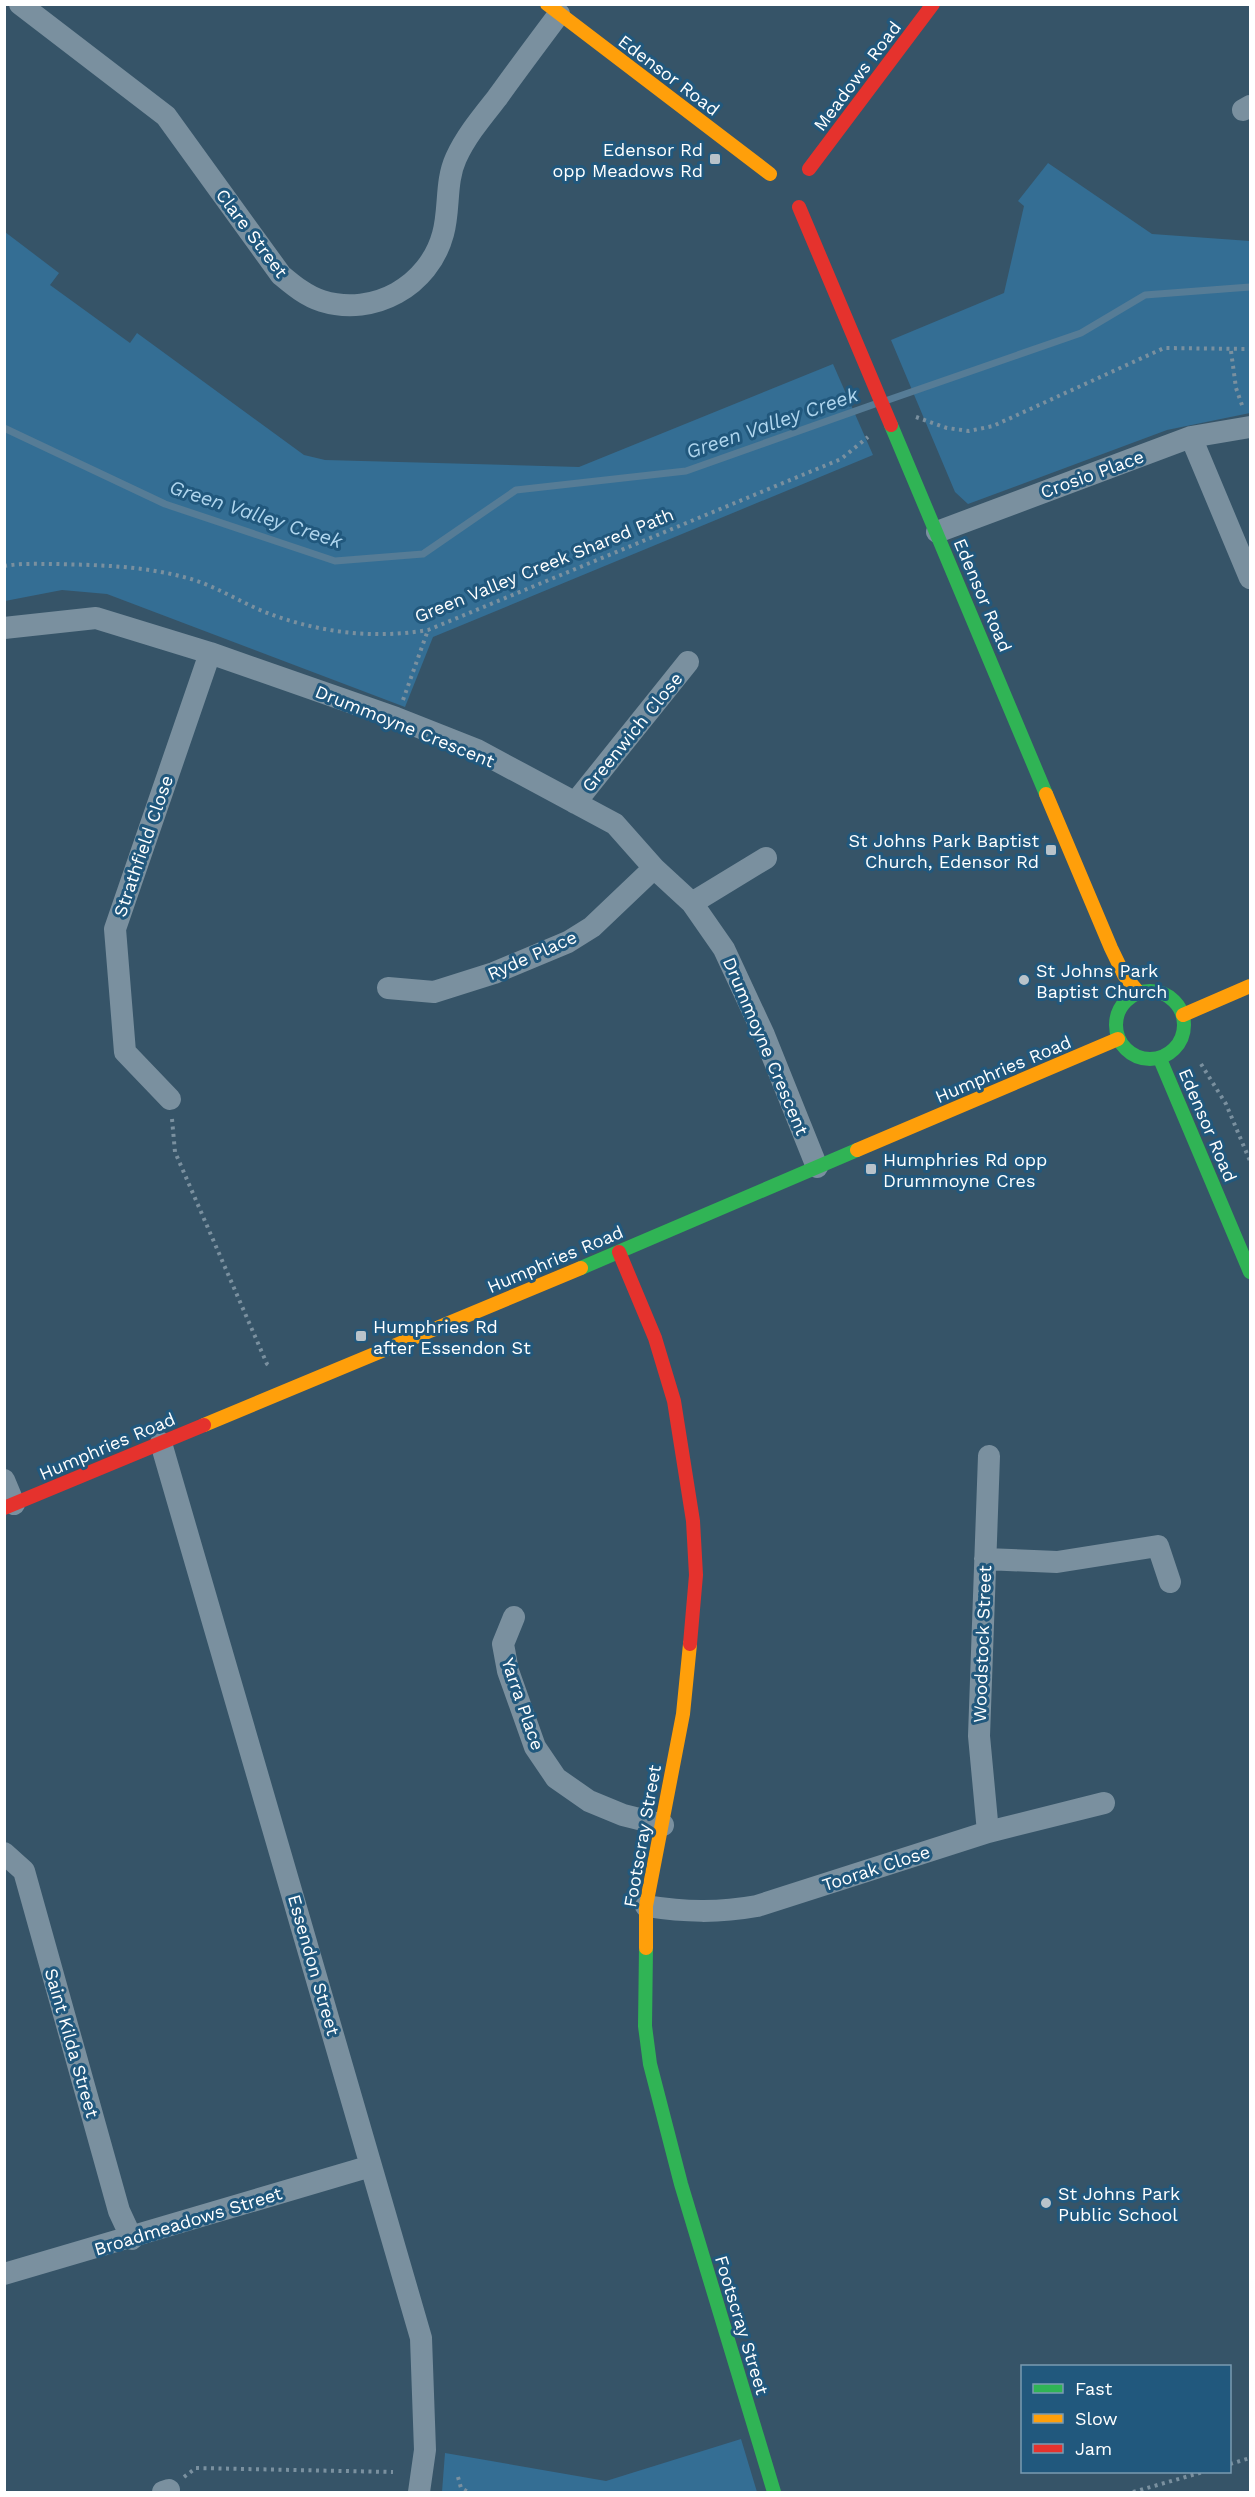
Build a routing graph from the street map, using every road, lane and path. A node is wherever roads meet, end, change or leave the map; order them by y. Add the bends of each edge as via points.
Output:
1 (20, 4) edge
2 (933, 4) edge
3 (553, 9) edge
4 (797, 162) dead end
5 (782, 163) dead end
6 (809, 169) junction
7 (770, 174) junction
8 (815, 184) dead end
9 (768, 190) dead end
10 (811, 198) dead end
11 (783, 207) dead end
12 (799, 207) junction
13 (1251, 349) edge
14 (1231, 351) junction
15 (917, 417) dead end
16 (1248, 421) edge
17 (869, 436) dead end
18 (1191, 437) junction
19 (937, 532) junction
20 (4, 566) edge
21 (1251, 578) edge
22 (4, 628) edge
23 (428, 630) junction
24 (210, 653) junction
25 (688, 662) dead end
26 (396, 718) junction
27 (575, 803) junction
28 (766, 858) dead end
29 (654, 868) junction
30 (692, 903) junction
31 (1251, 986) edge
32 (388, 988) dead end
33 (1139, 993) junction
34 (1183, 1015) junction
35 (1118, 1039) junction
36 (1160, 1059) junction
37 (1201, 1064) dead end
38 (170, 1100) joint
39 (1251, 1161) edge
40 (817, 1167) junction
41 (619, 1252) junction
42 (1251, 1272) edge
43 (271, 1367) dead end
44 (161, 1443) junction
45 (989, 1456) dead end
46 (4, 1480) edge
47 (9, 1506) edge
48 (985, 1559) junction
49 (1170, 1582) dead end
50 (514, 1617) dead end
51 (1104, 1803) dead end
52 (663, 1825) junction
53 (988, 1832) junction
54 (4, 1853) edge
55 (646, 1906) junction
56 (371, 2166) junction
57 (132, 2239) junction
58 (4, 2274) edge
59 (1251, 2458) edge
60 (1231, 2464) edge
61 (393, 2472) dead end
62 (1200, 2473) edge
63 (458, 2477) dead end
64 (459, 2482) junction
65 (166, 2491) edge
66 (419, 2493) edge
67 (457, 2493) edge
68 (468, 2493) edge
69 (774, 2493) edge
70 (1133, 2493) edge

1 - 3 street, Clare Street via 166,116 280,274 321,301 343,305 386,299 424,272 443,235 456,159
2 - 6 main road, Meadows Road
3 - 7 main road, Edensor Road
4 - 6 main road
5 - 7 main road
6 - 8 main road
7 - 9 main road
10 - 12 main road
11 - 12 main road
12 - 19 main road, Edensor Road
13 - 14 path
14 - 15 path via 1164,348 993,426 969,431
14 - 16 path via 1236,388
16 - 18 street, Crosio Place
17 - 23 path, Green Valley Creek Shared Path via 841,459
18 - 19 street, Crosio Place
18 - 21 street
19 - 33 main road, Edensor Road via 1112,948 1124,975
20 - 23 path, Green Valley Creek Shared Path via 112,565 151,569 193,580 270,614 313,627 379,636
22 - 24 street, Drummoyne Crescent via 96,618
23 - 26 path
24 - 26 street, Drummoyne Crescent
24 - 38 street, Strathfield Close via 115,929 125,1052
25 - 27 street, Greenwich Close
26 - 27 street, Drummoyne Crescent via 477,750
27 - 29 street, Drummoyne Crescent via 615,824
28 - 30 street
29 - 30 street, Drummoyne Crescent
29 - 32 street, Ryde Place via 592,927 568,942 494,973 434,992
30 - 40 street, Drummoyne Crescent via 724,950 764,1035
31 - 34 main road
33 - 34 main road via 1149,991 1168,996
33 - 35 main road via 1121,1006
34 - 36 main road, Edensor Road via 1184,1034 1179,1045
35 - 36 main road, Edensor Road via 1135,1056
35 - 40 main road, Humphries Road
36 - 42 main road, Edensor Road
37 - 39 path via 1226,1104
38 - 43 path via 176,1152
40 - 41 main road, Humphries Road
41 - 44 main road, Humphries Road
41 - 52 main road, Footscray Street via 655,1338 674,1401 693,1521 696,1575 692,1634
44 - 47 main road, Humphries Road
44 - 56 street, Essendon Street
45 - 48 street, Woodstock Street
46 - 47 street
48 - 49 street via 1057,1562 1158,1546
48 - 53 street, Woodstock Street via 979,1736
50 - 52 street, Yarra Place via 503,1644 508,1671 535,1747 556,1778 589,1801
51 - 53 street, Toorak Close
52 - 55 main road, Footscray Street
53 - 55 street, Toorak Close via 757,1906 722,1913
54 - 57 street, Saint Kilda Street via 24,1871 119,2211
55 - 69 main road, Footscray Street via 645,2026 650,2064 681,2184
56 - 57 street, Broadmeadows Street
56 - 66 street, Essendon Street via 421,2338 425,2438
57 - 58 street, Broadmeadows Street
59 - 60 path
61 - 65 path via 196,2468
62 - 70 path
63 - 64 path
64 - 67 path
64 - 68 path

